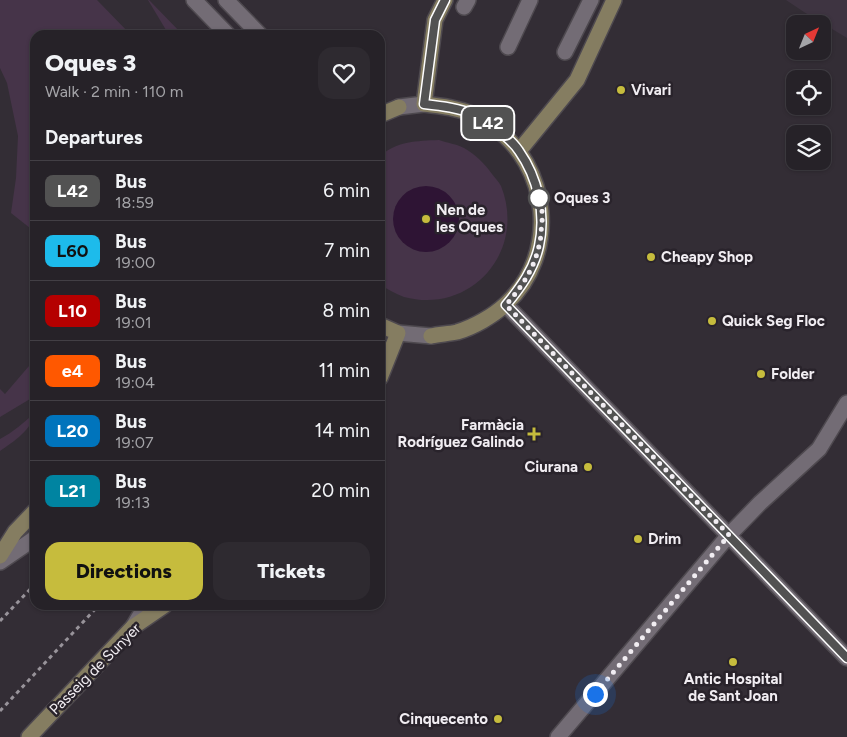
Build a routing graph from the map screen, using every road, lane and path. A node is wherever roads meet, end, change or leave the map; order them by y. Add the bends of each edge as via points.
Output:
1 (194, 0) edge
2 (226, 0) edge
3 (445, 0) edge
4 (530, 0) edge
5 (591, 0) edge
6 (614, 0) edge
7 (223, 30) edge
8 (255, 30) edge
9 (508, 47) dead end
10 (565, 52) dead end
11 (424, 104) junction
12 (385, 113) edge
13 (519, 151) junction
14 (506, 305) junction
15 (385, 327) edge
16 (398, 333) junction
17 (385, 366) edge
18 (847, 403) edge
19 (30, 516) edge
20 (729, 535) junction
21 (30, 541) edge
22 (0, 556) edge
23 (0, 562) edge
24 (30, 589) edge
25 (94, 610) edge
26 (143, 610) edge
27 (158, 610) edge
28 (0, 621) edge
29 (133, 627) junction
30 (847, 658) edge
31 (0, 712) edge
32 (28, 737) edge
33 (558, 737) edge

1 - 7 street
2 - 8 street
3 - 11 street via 435,20
4 - 9 street
5 - 10 street
6 - 13 street via 577,80
11 - 12 street via 399,107
11 - 13 street via 451,107 477,116 500,131
13 - 14 street via 534,180 542,212 541,229 539,246 527,278
14 - 16 street via 483,321 458,332 431,336
14 - 20 street
15 - 16 street
16 - 17 street
18 - 20 street via 819,449
19 - 22 street
20 - 30 street
20 - 33 street
21 - 23 street
24 - 28 path
25 - 31 path
26 - 29 street
27 - 29 street, Passeig de Sunyer
29 - 32 street, Passeig de Sunyer

